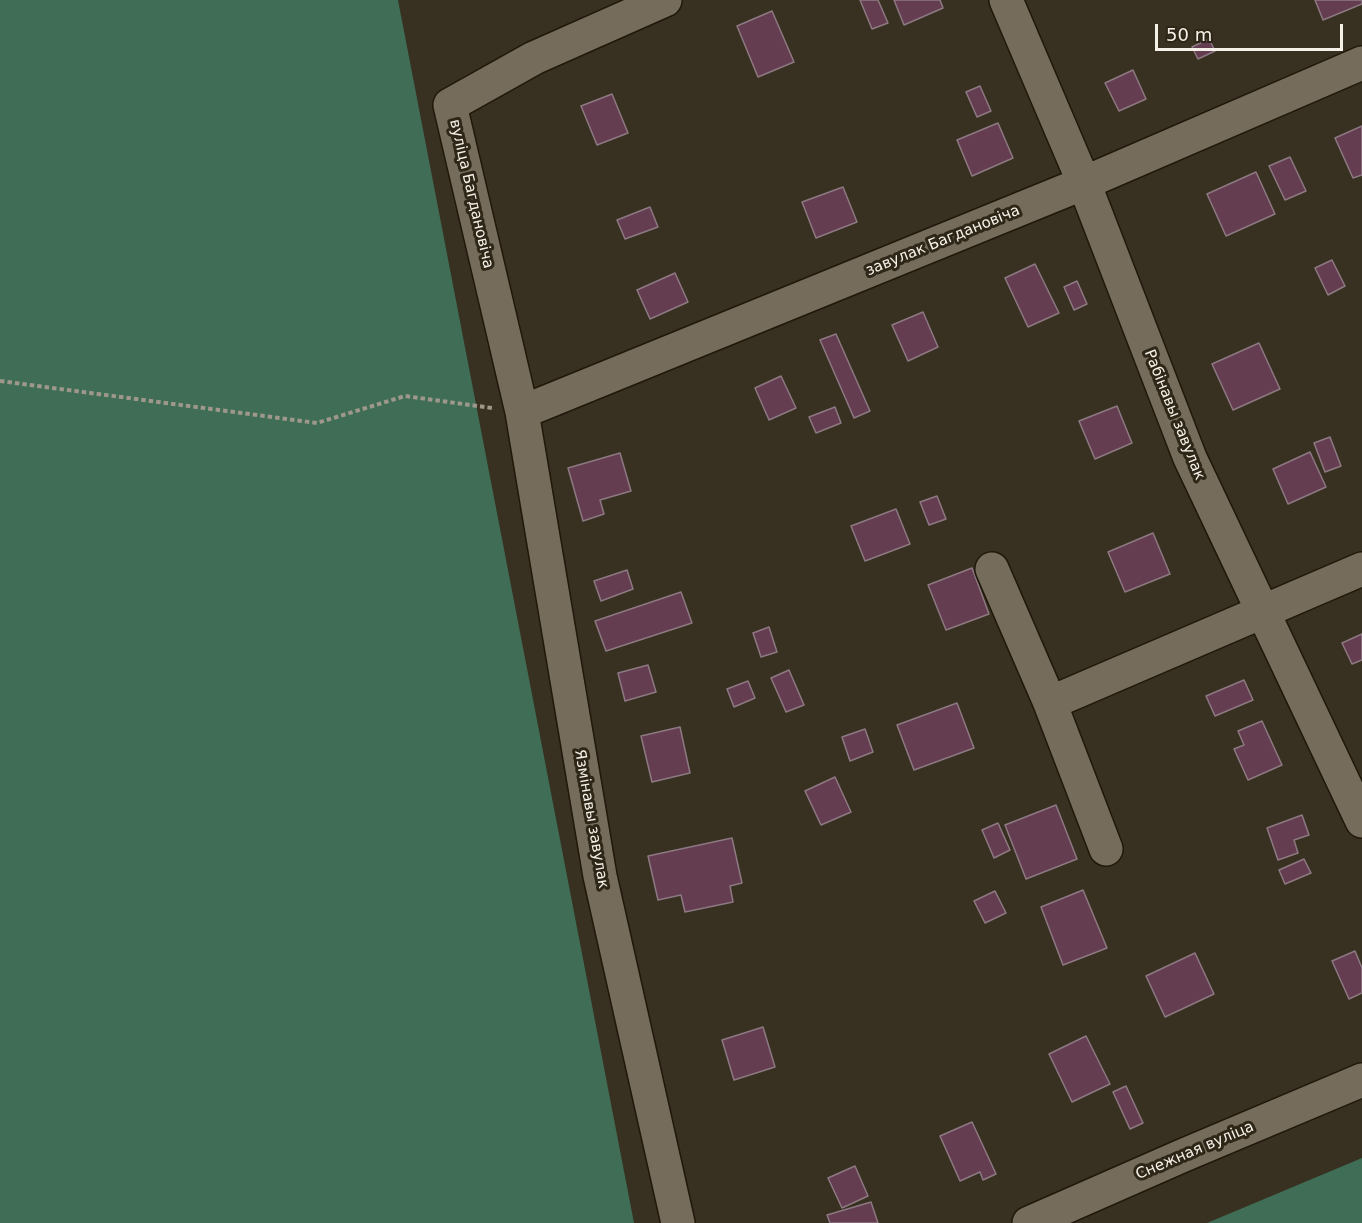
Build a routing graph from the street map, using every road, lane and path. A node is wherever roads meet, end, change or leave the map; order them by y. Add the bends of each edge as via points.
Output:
1 (666, 0) edge
2 (1006, 0) edge
3 (1362, 63) edge
4 (1084, 183) junction
5 (0, 381) edge
6 (522, 412) junction
7 (992, 568) dead end
8 (1362, 569) edge
9 (1263, 612) junction
10 (1050, 704) junction
11 (1362, 821) edge
12 (1106, 849) dead end
13 (1362, 1080) edge
14 (678, 1223) edge
15 (1029, 1223) edge

1 - 6 street, вуліца Багдановіча via 534,58 450,105
2 - 4 street, Рабінавы завулак
3 - 4 street, завулак Багдановіча
4 - 6 street, завулак Багдановіча
4 - 9 street, Рабінавы завулак via 1190,458
5 - 6 path via 317,423 405,396
6 - 14 street, Язмінавы завулак via 600,876
7 - 10 street
8 - 9 street
9 - 10 street
9 - 11 street, Рабінавы завулак
10 - 12 street
13 - 15 street, Снежная вуліца

